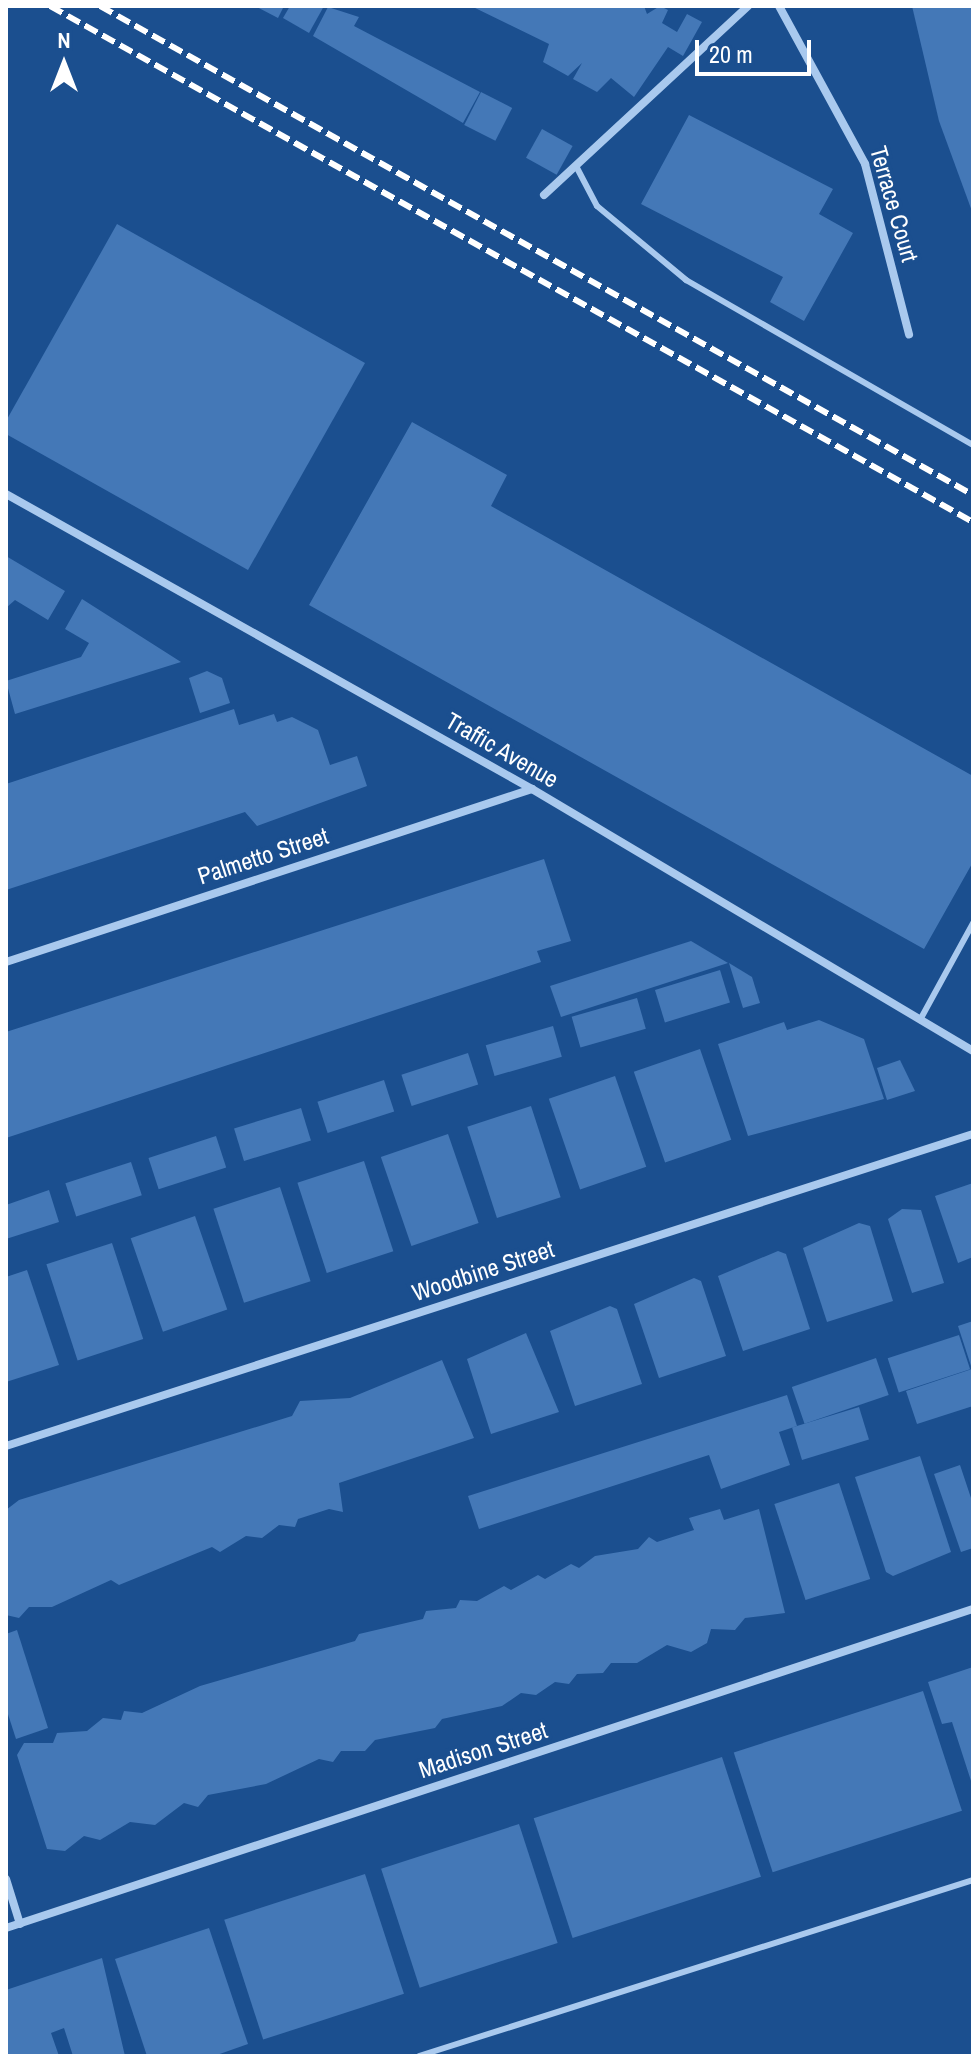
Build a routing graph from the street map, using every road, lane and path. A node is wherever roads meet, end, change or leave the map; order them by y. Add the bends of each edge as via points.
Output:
1 (748, 6) edge
2 (779, 6) edge
3 (576, 166) junction
4 (544, 195) dead end
5 (909, 334) dead end
6 (973, 445) edge
7 (6, 494) edge
8 (532, 789) junction
9 (973, 923) edge
10 (6, 962) edge
11 (920, 1020) junction
12 (973, 1051) edge
13 (973, 1134) edge
14 (6, 1446) edge
15 (973, 1609) edge
16 (6, 1879) edge
17 (973, 1880) edge
18 (20, 1924) junction
19 (6, 1928) edge
20 (419, 2056) edge

1 - 3 street
2 - 5 street, Terrace Court via 865,164
3 - 4 street
3 - 6 lane via 597,206 686,280
7 - 8 street, Traffic Avenue
8 - 10 street, Palmetto Street
8 - 11 street, Traffic Avenue
9 - 11 lane
11 - 12 street, Traffic Avenue
13 - 14 street, Woodbine Street
15 - 18 street, Madison Street
16 - 18 street
17 - 20 lane
18 - 19 street, Madison Street

